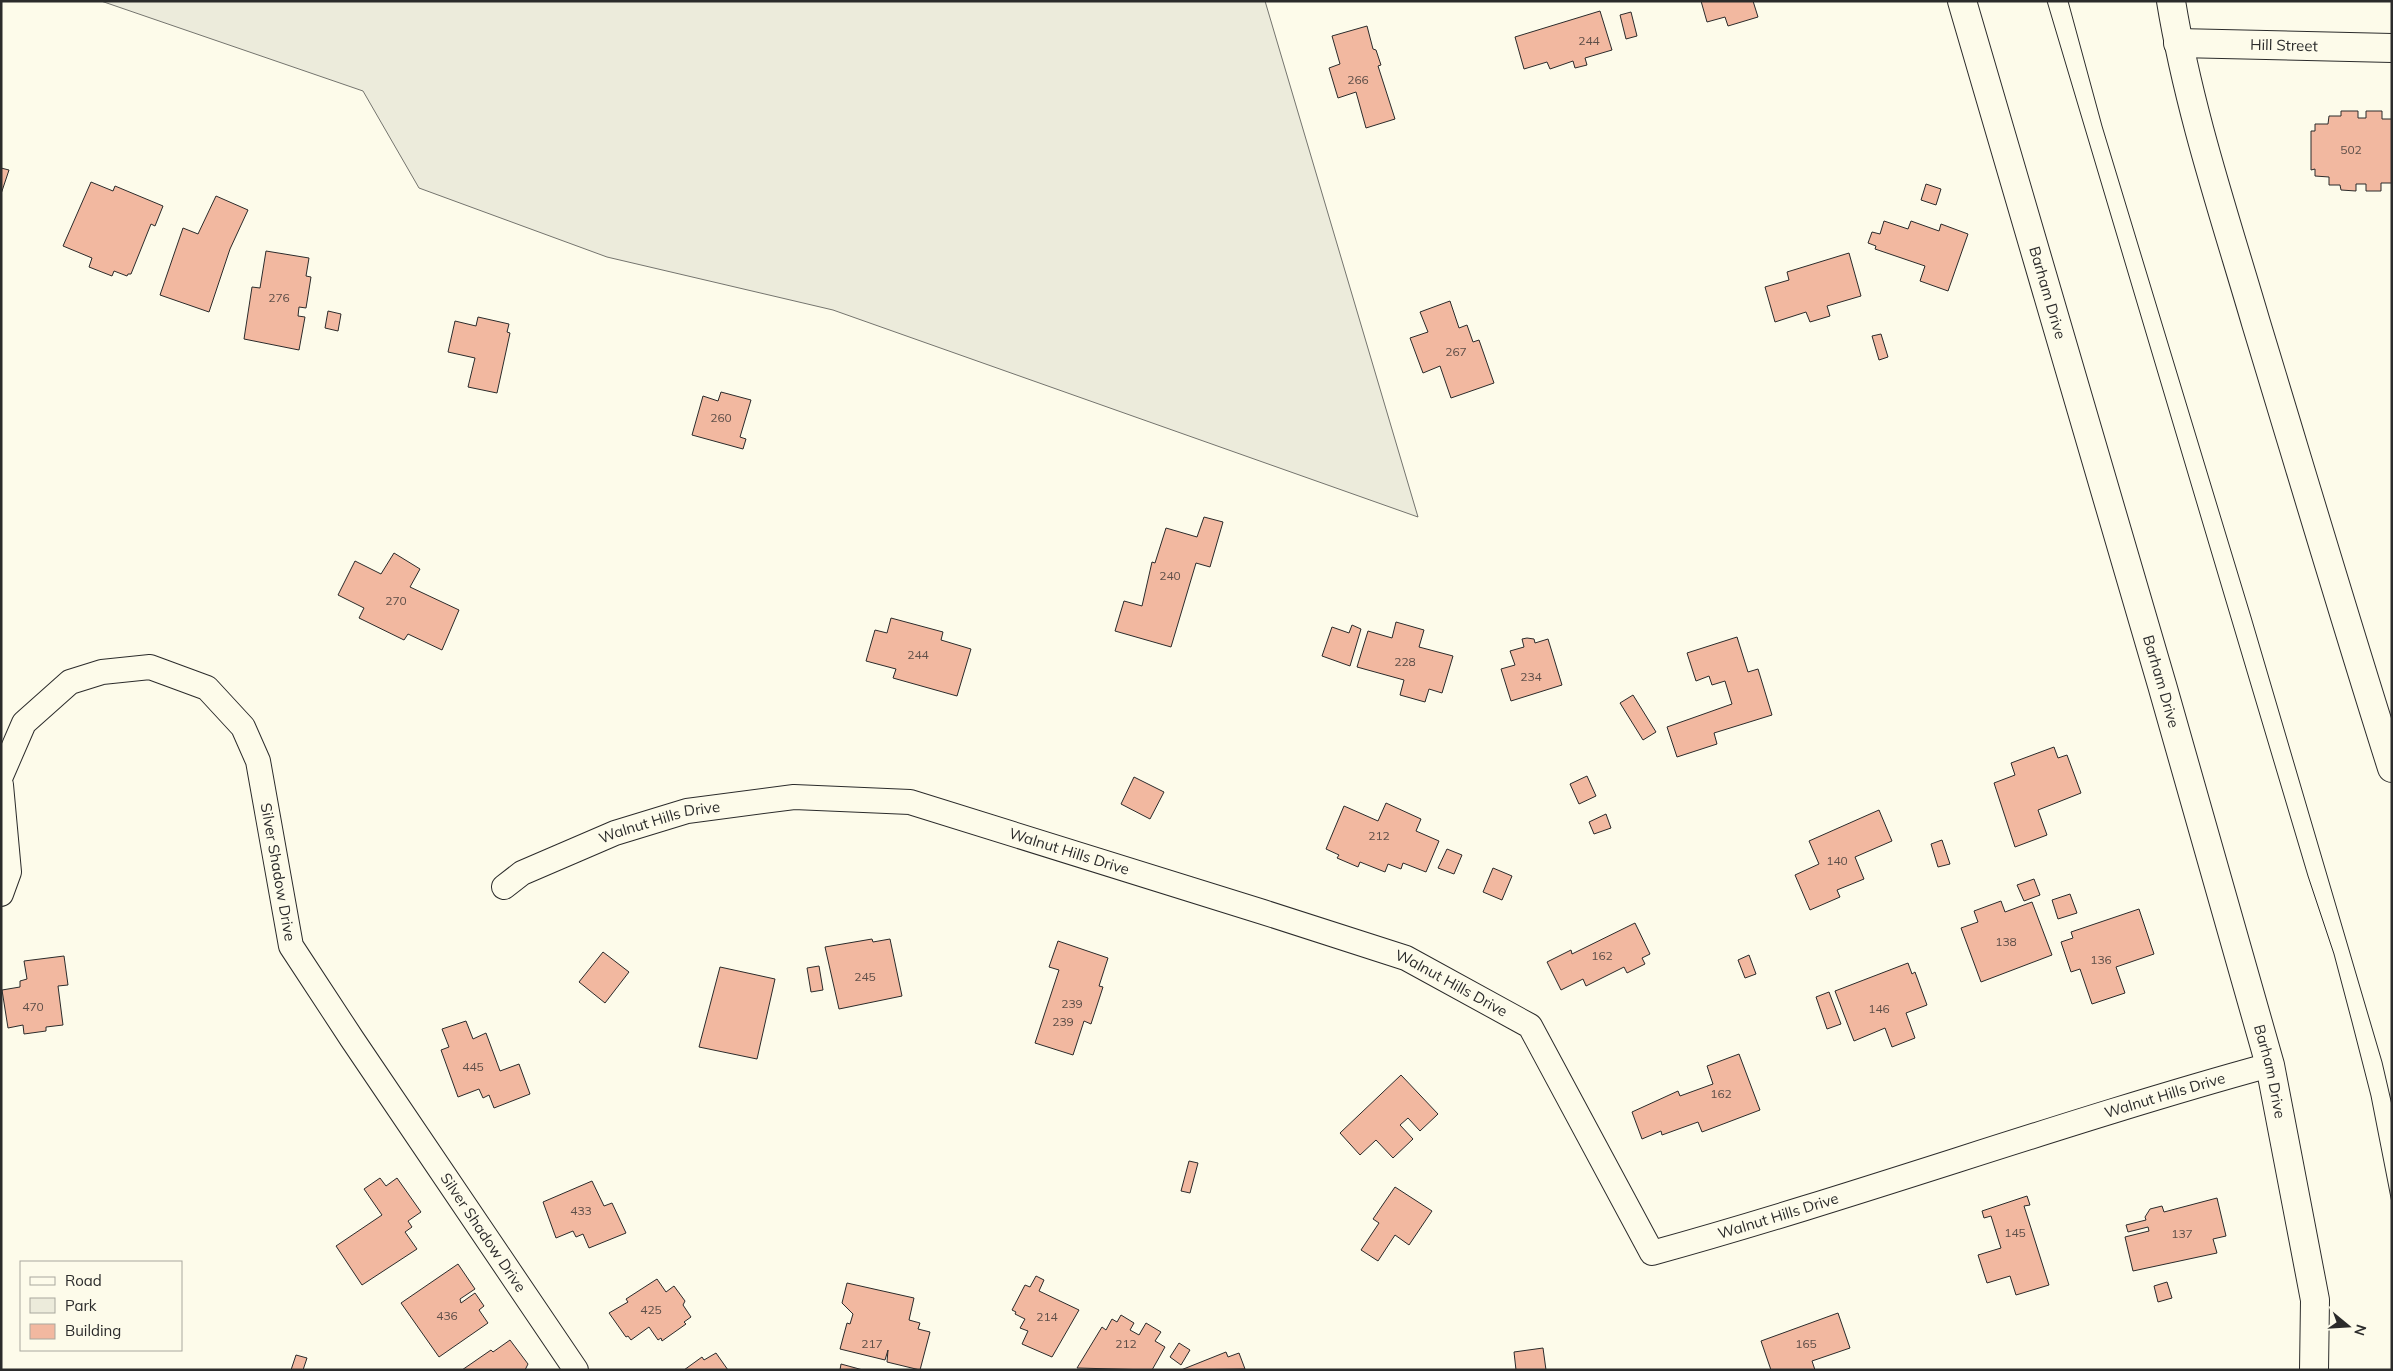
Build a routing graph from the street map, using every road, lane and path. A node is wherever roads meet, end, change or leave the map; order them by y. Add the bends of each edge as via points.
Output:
1 (1962, 1) edge
2 (2171, 1) edge
3 (2178, 43) junction
4 (2392, 48) edge
5 (2392, 768) edge
6 (1, 776) edge
7 (1, 785) edge
8 (504, 887) dead end
9 (1, 894) edge
10 (2270, 1065) junction
11 (576, 1370) edge
12 (2314, 1370) edge

1 - 10 street, Barham Drive
2 - 3 street
3 - 4 street, Hill Street
3 - 5 street via 2205,152
6 - 11 street, Silver Shadow Drive via 24,723 70,682 102,672 150,667 207,688 244,727 258,761 291,946
7 - 9 street via 9,872
8 - 10 street, Walnut Hills Drive via 522,873 631,828 687,811 794,797 910,802 1263,912 1406,958 1530,1026 1652,1253 1756,1224 2039,1133
10 - 12 street, Barham Drive via 2315,1300

